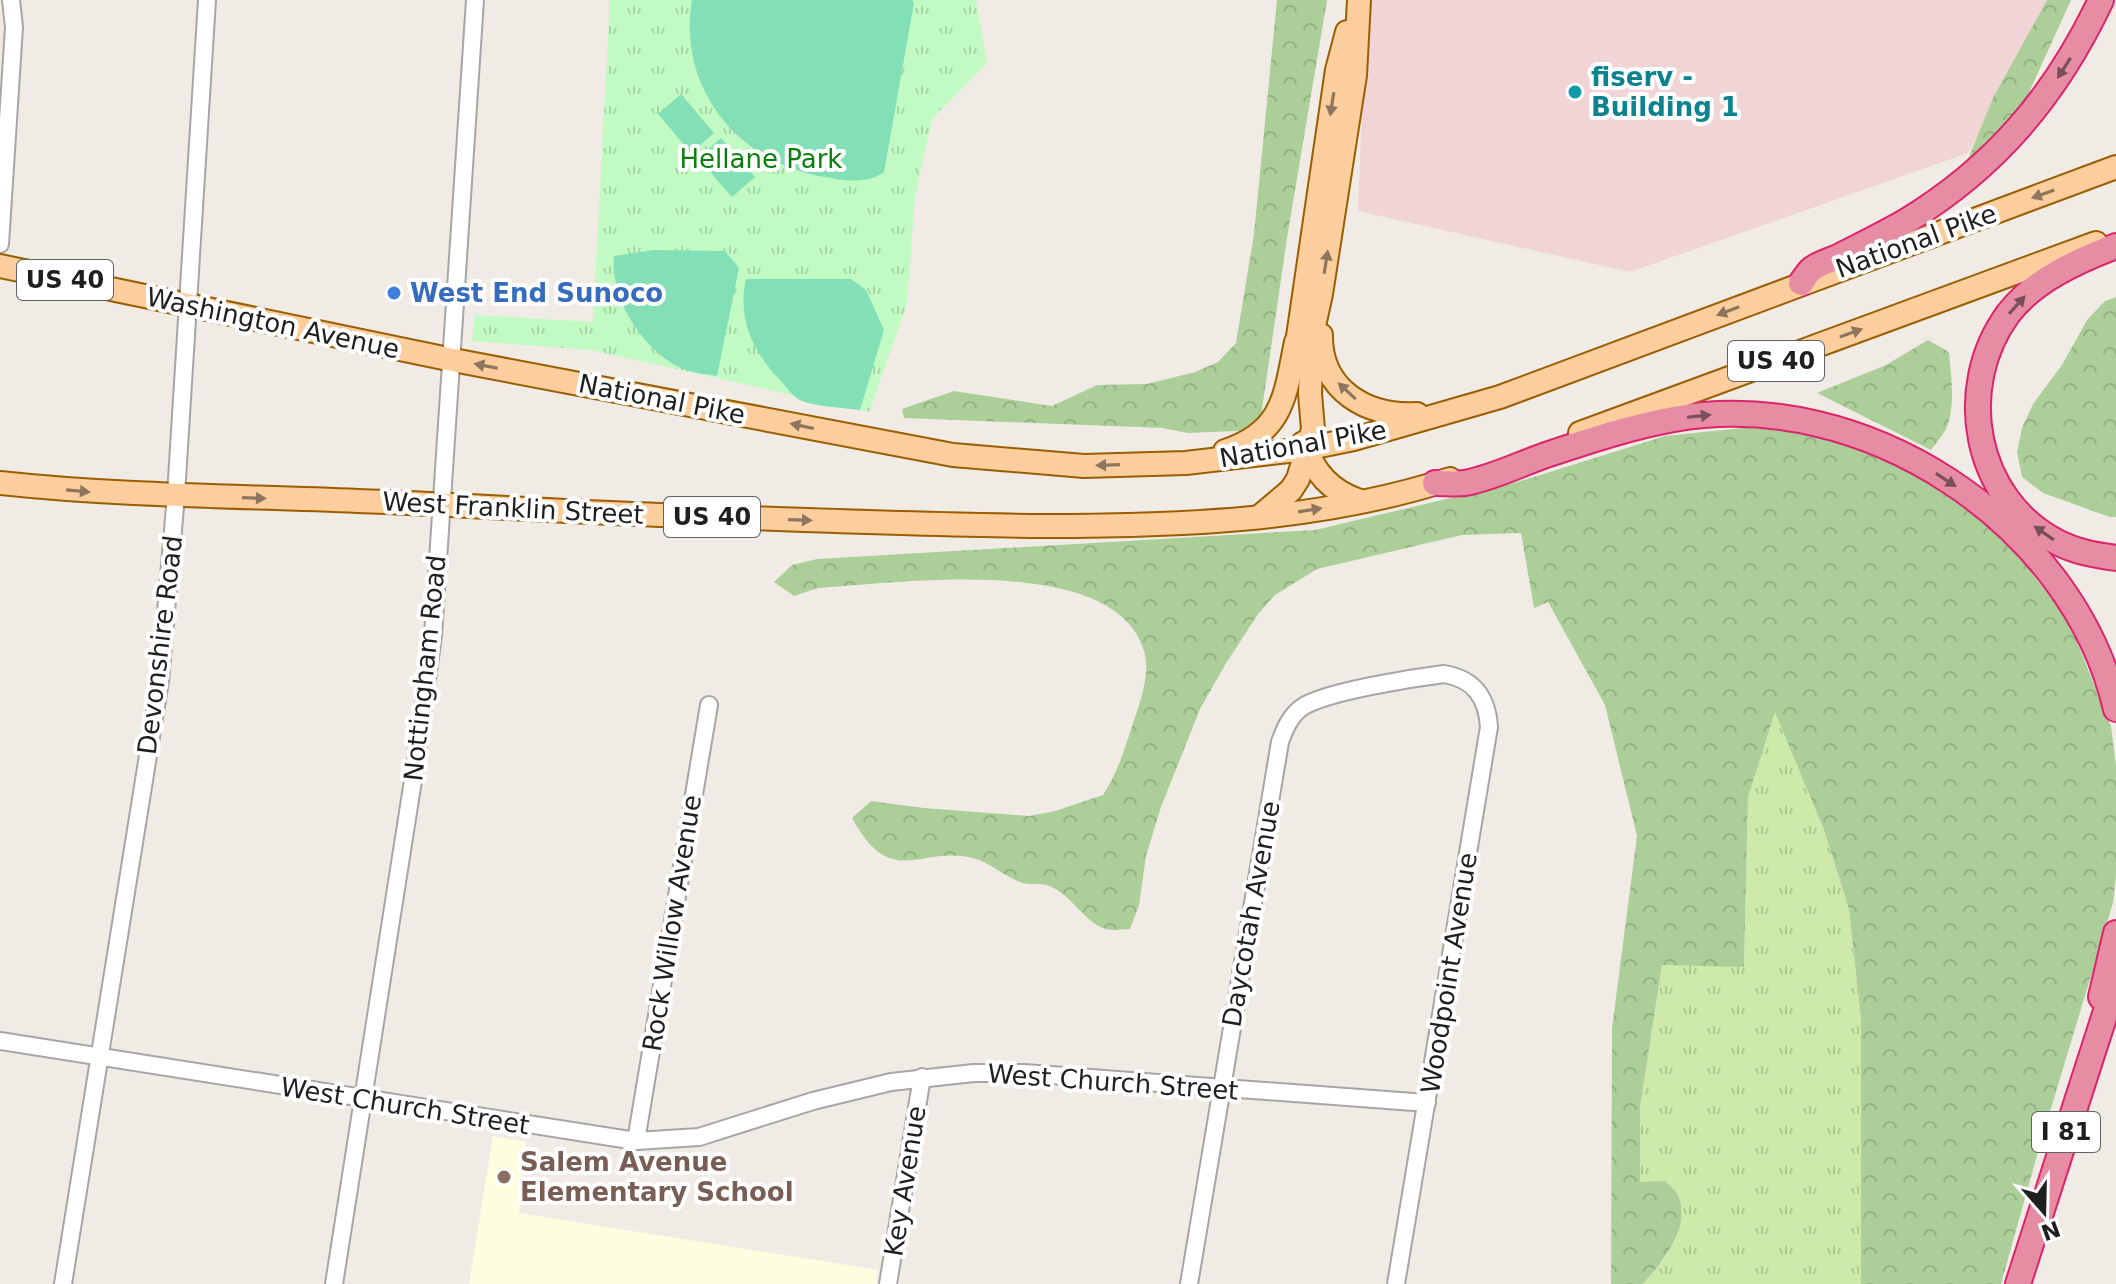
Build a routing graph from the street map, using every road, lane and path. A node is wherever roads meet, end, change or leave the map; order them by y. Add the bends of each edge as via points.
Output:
1 (11, 0) edge
2 (207, 0) edge
3 (475, 0) edge
4 (1356, 0) edge
5 (2101, 0) edge
6 (2116, 167) edge
7 (2116, 236) edge
8 (0, 244) edge
9 (2116, 246) edge
10 (0, 266) edge
11 (1801, 283) junction
12 (1321, 294) junction
13 (188, 305) junction
14 (1296, 342) junction
15 (453, 360) junction
16 (1500, 397) junction
17 (1305, 449) junction
18 (1186, 463) junction
19 (0, 483) edge
20 (1435, 483) junction
21 (176, 495) junction
22 (1361, 501) junction
23 (442, 506) junction
24 (1258, 517) junction
25 (2116, 558) edge
26 (1456, 676) joint
27 (709, 705) dead end
28 (2116, 709) edge
29 (2116, 933) edge
30 (2116, 980) edge
31 (0, 1041) edge
32 (101, 1056) junction
33 (922, 1077) junction
34 (1221, 1089) junction
35 (364, 1099) junction
36 (2076, 1101) junction
37 (1427, 1103) junction
38 (636, 1141) junction
39 (63, 1284) edge
40 (334, 1284) edge
41 (888, 1284) edge
42 (1189, 1284) edge
43 (1396, 1284) edge
44 (2018, 1284) edge

1 - 8 street via 14,27
2 - 13 street, Devonshire Road
3 - 15 street, Nottingham Road
12 -> 4 main road via 1355,75
4 -> 14 main road via 1337,70
5 -> 11 highway via 2046,96 1980,169 1905,222 1812,269
6 -> 11 main road, National Pike / US 40
20 -> 7 main road, US 40
25 -> 9 highway via 2056,541 2011,503 1981,445 1977,388 1994,337 2028,293 2080,260
10 - 13 main road, Washington Avenue / US 40
11 -> 16 main road, National Pike / US 40
16 -> 12 main road via 1417,414 1371,410 1340,387 1328,369 1321,350
12 - 17 main road via 1312,335 1313,429
13 - 15 main road, Washington Avenue / US 40
13 - 21 street, Devonshire Road
14 - 17 main road via 1298,431
14 - 18 main road via 1285,397 1270,425 1245,444
18 -> 15 main road, National Pike / US 40 via 1084,466 953,455
15 - 23 street, Nottingham Road
16 - 17 main road, National Pike / US 40
17 - 18 main road, National Pike / US 40
17 - 22 main road via 1340,495
17 - 24 main road via 1291,490
19 -> 21 main road, West Franklin Street / US 40
20 - 22 main road, US 40
20 -> 28 highway via 1466,483 1597,438 1677,418 1760,415 1840,431 1914,461 2006,526 2077,614 2099,657
21 -> 23 main road, West Franklin Street / US 40
21 - 32 street, Devonshire Road via 160,681
24 -> 22 main road, West Franklin Street / US 40
23 -> 24 main road, West Franklin Street / US 40 via 982,525 1138,525
23 - 35 street, Nottingham Road via 433,636
26 - 34 street, Daycotah Avenue via 1426,676 1322,698 1288,722 1280,742
26 - 37 street, Woodpoint Avenue via 1482,695 1489,727
27 - 38 street, Rock Willow Avenue
29 - 36 highway
30 - 36 highway, I 81
31 - 32 street, West Church Street
32 - 35 street, West Church Street
32 - 39 street, Devonshire Road
33 - 34 street, West Church Street via 1024,1073
33 - 38 street, West Church Street via 854,1090 699,1137
33 - 41 street, Key Avenue
34 - 37 street, West Church Street
34 - 42 street, Daycotah Avenue
35 - 38 street, West Church Street
35 - 40 street, Nottingham Road
36 - 44 highway, I 81
37 - 43 street, Woodpoint Avenue

